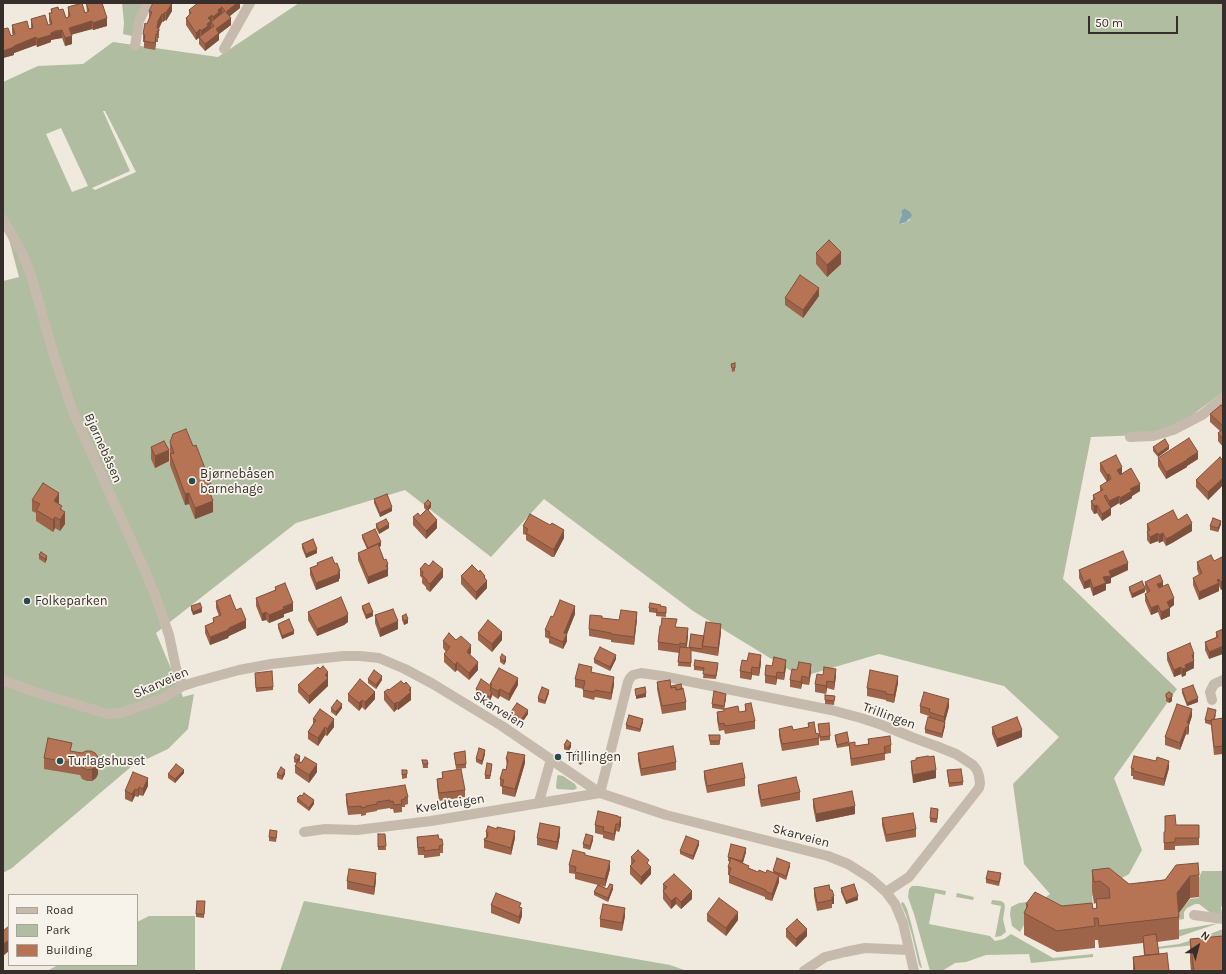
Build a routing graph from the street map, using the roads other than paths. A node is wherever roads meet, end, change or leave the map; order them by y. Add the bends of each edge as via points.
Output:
1 (148, 3) edge
2 (250, 3) edge
3 (135, 46) dead end
4 (224, 49) dead end
5 (3, 219) edge
6 (1223, 398) edge
7 (1130, 437) dead end
8 (3, 680) edge
9 (1223, 680) edge
10 (183, 686) junction
11 (1212, 700) dead end
12 (551, 759) junction
13 (600, 793) junction
14 (539, 802) junction
15 (304, 832) dead end
16 (886, 892) junction
17 (1194, 914) dead end
18 (1223, 919) edge
19 (909, 950) junction
20 (804, 971) edge
21 (914, 971) edge

1 - 3 street via 139,21
2 - 4 street
5 - 10 street, Bjørnebåsen via 31,275 73,412 155,595
6 - 7 street via 1202,415 1173,430 1153,436
8 - 10 street, Skarveien via 108,714 132,710 161,699
9 - 11 street via 1214,684 1210,692
10 - 12 street, Skarveien via 271,664 343,656 378,658 433,684
12 - 13 street, Skarveien
12 - 14 street
13 - 14 street, Kveldteigen
13 - 16 street, Skarveien via 666,815 828,856 848,864
13 - 16 street, Trillingen via 628,682 636,673 830,710 882,725 943,748 968,761 977,770 980,783 979,788 909,877
14 - 15 street, Kveldteigen via 416,823 357,830 325,829
16 - 19 street, Skarveien via 900,914
17 - 18 street
19 - 20 street via 865,948 825,957
19 - 21 street, Skarveien

